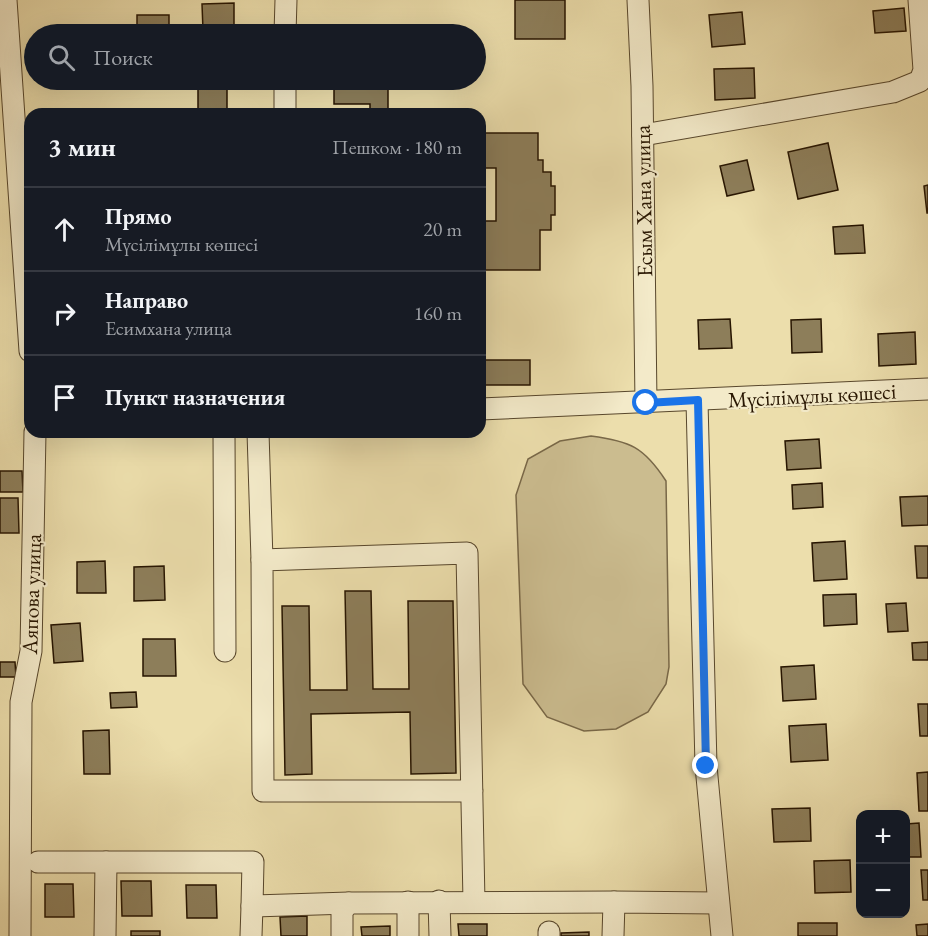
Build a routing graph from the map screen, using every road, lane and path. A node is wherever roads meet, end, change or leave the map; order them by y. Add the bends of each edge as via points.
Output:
1 (6, 0) edge
2 (286, 0) edge
3 (638, 0) edge
4 (919, 0) edge
5 (285, 24) edge
6 (285, 90) edge
7 (285, 108) edge
8 (643, 135) junction
9 (24, 263) edge
10 (928, 389) edge
11 (698, 400) junction
12 (646, 403) junction
13 (486, 409) edge
14 (35, 438) edge
15 (224, 438) edge
16 (258, 438) edge
17 (262, 560) junction
18 (225, 651) dead end
19 (472, 791) junction
20 (38, 862) dead end
21 (106, 862) junction
22 (439, 901) junction
23 (408, 902) junction
24 (474, 902) junction
25 (614, 902) junction
26 (349, 903) junction
27 (717, 903) junction
28 (252, 906) junction
29 (20, 936) edge
30 (105, 936) edge
31 (252, 936) edge
32 (342, 936) edge
33 (408, 936) edge
34 (440, 936) edge
35 (613, 936) edge
36 (722, 936) edge

1 - 9 street
2 - 5 street
3 - 8 street, Есым Хана улица
4 - 8 street via 925,58 921,81 893,92
6 - 7 street
8 - 12 street, Есым Хана улица
10 - 11 street, Мүсілімұлы көшесі
11 - 12 street, Мүсілімұлы көшесі
11 - 27 street via 706,766
12 - 13 street, Мүсілімұлы көшесі
14 - 29 street, Аяпова улица via 31,651 21,702
15 - 18 street
16 - 17 street
17 - 19 street via 263,791
17 - 19 street via 467,553
19 - 24 street
20 - 21 street
21 - 28 street via 253,862
21 - 30 street
22 - 23 street
22 - 24 street
22 - 34 street
23 - 26 street
23 - 33 street
24 - 25 street
25 - 27 street
25 - 35 street
26 - 28 street
26 - 32 street via 342,911
27 - 36 street
28 - 31 street

